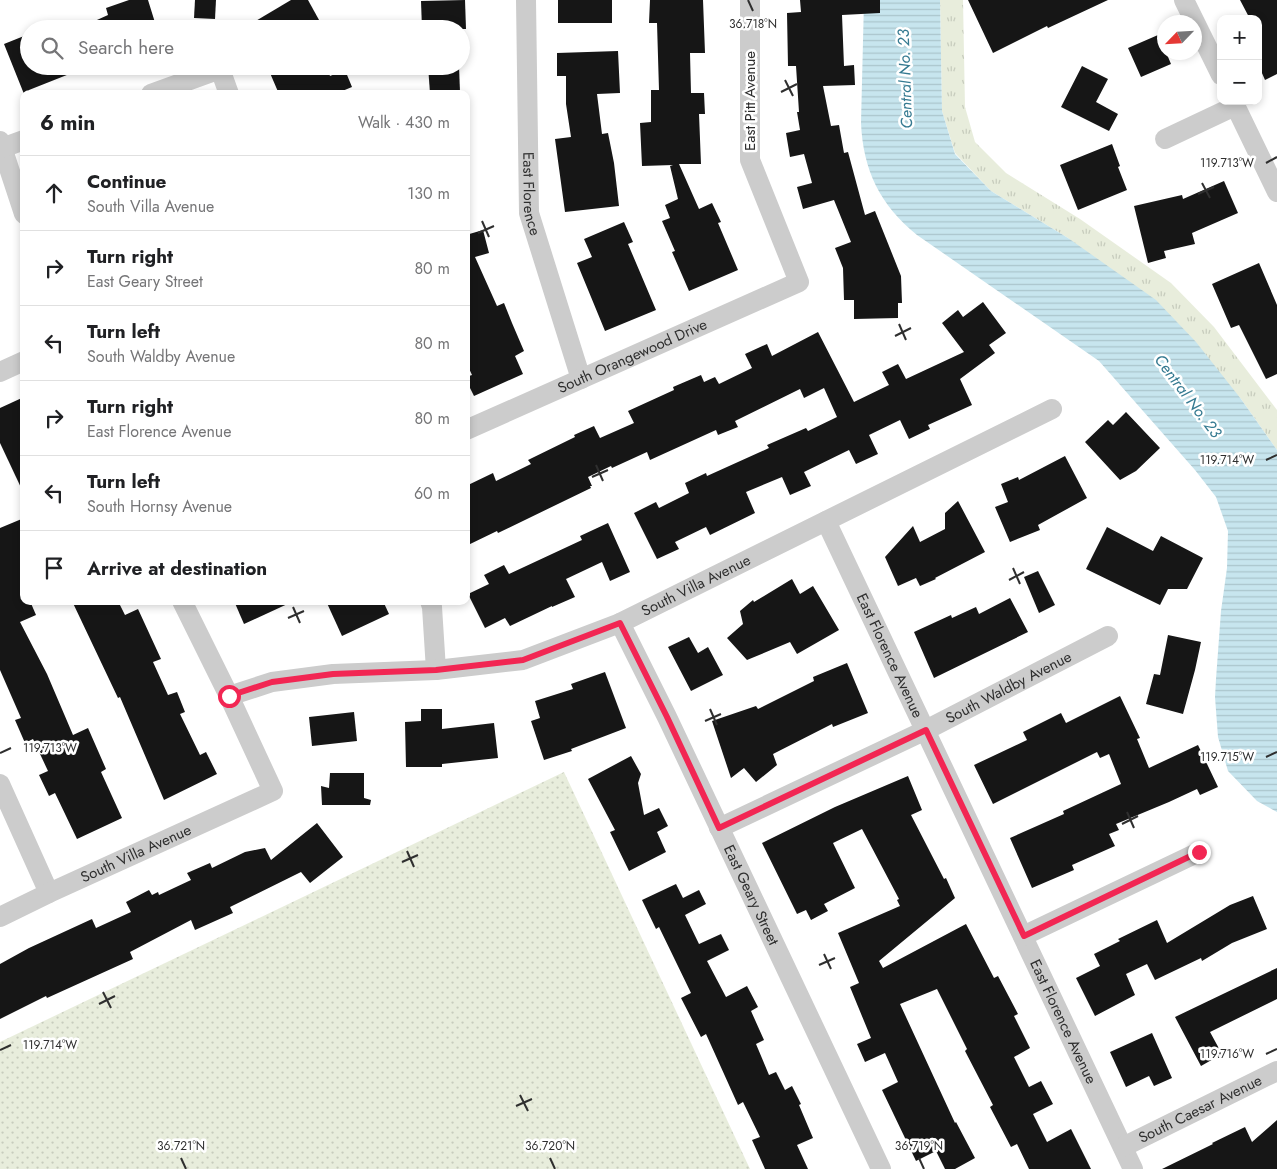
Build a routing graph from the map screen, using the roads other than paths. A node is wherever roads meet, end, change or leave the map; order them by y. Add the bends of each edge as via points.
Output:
1 (526, 0) edge
2 (750, 0) edge
3 (1184, 0) edge
4 (1217, 67) edge
5 (203, 75) edge
6 (222, 75) edge
7 (162, 90) edge
8 (228, 90) edge
9 (1232, 105) edge
10 (1234, 105) edge
11 (1165, 139) dead end
12 (20, 141) edge
13 (1, 144) edge
14 (1277, 192) edge
15 (20, 202) edge
16 (799, 282) joint
17 (20, 363) edge
18 (0, 372) edge
19 (581, 379) junction
20 (1052, 409) dead end
21 (470, 428) edge
22 (826, 521) junction
23 (184, 605) edge
24 (431, 605) edge
25 (620, 623) junction
26 (1108, 636) dead end
27 (436, 670) junction
28 (229, 696) junction
29 (926, 730) junction
30 (0, 784) edge
31 (719, 828) junction
32 (1199, 852) dead end
33 (49, 893) junction
34 (0, 917) edge
35 (1024, 936) junction
36 (1277, 1071) edge
37 (1123, 1147) junction
38 (881, 1169) edge
39 (1134, 1169) edge

1 - 19 street, East Florence via 529,213
2 - 16 street, East Pitt Avenue via 750,160
3 - 4 street
5 - 7 street
6 - 8 street
9 - 11 street
10 - 14 street
12 - 13 street
13 - 15 street
16 - 19 street, South Orangewood Drive
17 - 18 street
19 - 21 street, South Orangewood Drive
20 - 22 street, South Villa Avenue
22 - 25 street, South Villa Avenue
22 - 29 street, East Florence Avenue
23 - 28 street
24 - 27 street
25 - 27 street, South Villa Avenue via 523,660
25 - 31 street, East Geary Street
26 - 29 street, South Waldby Avenue
27 - 28 street, South Villa Avenue via 333,674 272,682
28 - 33 street, South Villa Avenue via 273,791
29 - 31 street, South Waldby Avenue
29 - 35 street, East Florence Avenue
30 - 33 street
31 - 38 street, East Geary Street
32 - 35 street
33 - 34 street, South Villa Avenue
35 - 37 street, East Florence Avenue
36 - 37 street, South Caesar Avenue
37 - 39 street, East Florence Avenue

